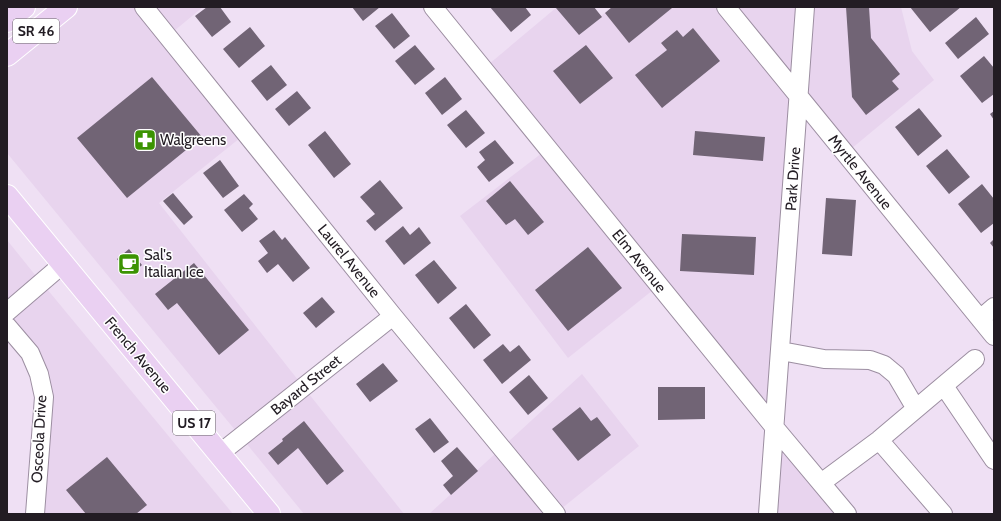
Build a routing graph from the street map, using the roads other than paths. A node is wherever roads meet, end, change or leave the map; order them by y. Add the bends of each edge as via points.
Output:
1 (24, 7) edge
2 (66, 7) edge
3 (144, 7) edge
4 (433, 7) edge
5 (726, 7) edge
6 (805, 7) edge
7 (7, 21) edge
8 (7, 55) edge
9 (799, 98) junction
10 (7, 196) edge
11 (63, 264) junction
12 (994, 307) edge
13 (7, 312) edge
14 (393, 316) junction
15 (980, 319) junction
16 (7, 326) edge
17 (994, 336) edge
18 (781, 351) junction
19 (975, 359) dead end
20 (944, 386) junction
21 (916, 409) junction
22 (775, 428) junction
23 (879, 440) junction
24 (219, 454) junction
25 (994, 460) edge
26 (821, 483) junction
27 (35, 514) edge
28 (269, 514) edge
29 (556, 514) edge
30 (768, 514) edge
31 (847, 514) edge
32 (943, 514) edge

1 - 7 main road, SR 46
2 - 8 main road, SR 46
3 - 14 street, Laurel Avenue
4 - 22 street, Elm Avenue
5 - 9 street, Myrtle Avenue
6 - 9 street, Park Drive
9 - 15 street, Myrtle Avenue
9 - 18 street, Park Drive
10 - 11 main road, French Avenue / US 17
11 - 13 street
11 - 24 main road, French Avenue / US 17
12 - 15 street
14 - 24 street, Bayard Street
14 - 29 street, Laurel Avenue
15 - 17 street, Myrtle Avenue
16 - 27 street, Osceola Drive via 30,353 39,374 44,397
18 - 21 street via 824,360 870,360 884,365 896,375
18 - 22 street, Park Drive
19 - 20 street
20 - 21 street
20 - 25 street
21 - 23 street
22 - 26 street, Elm Avenue
22 - 30 street, Park Drive
23 - 26 street
23 - 32 street
24 - 28 main road, French Avenue / US 17
26 - 31 street, Elm Avenue

